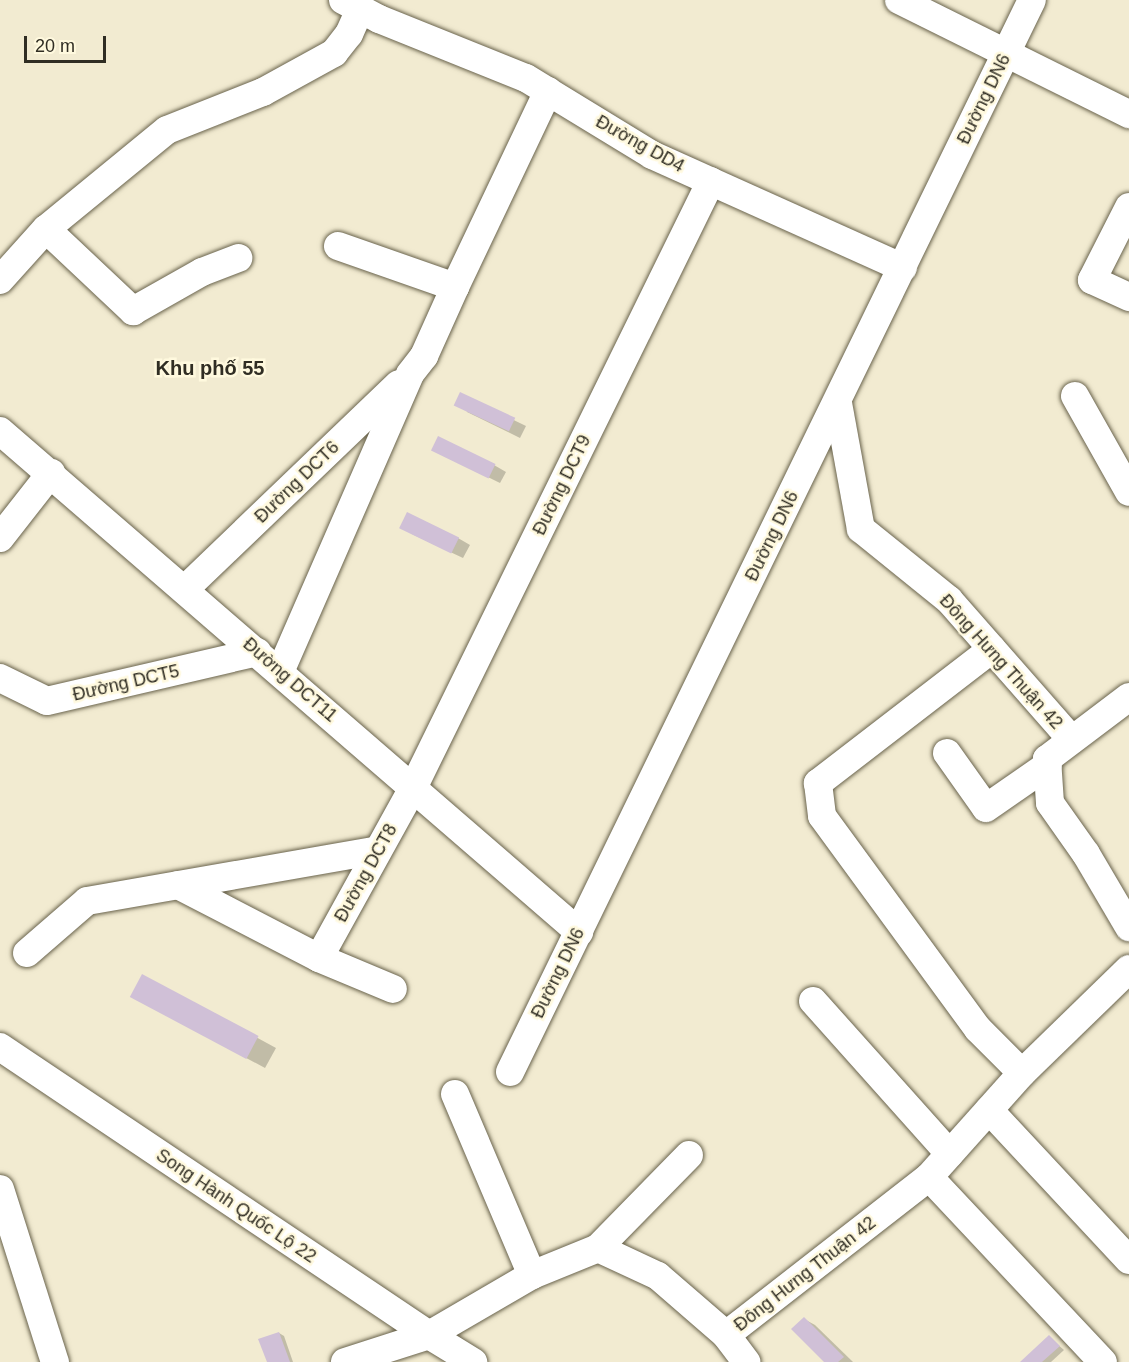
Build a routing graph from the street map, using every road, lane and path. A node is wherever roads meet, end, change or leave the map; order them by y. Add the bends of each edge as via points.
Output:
1 (899, 0) edge
2 (1032, 0) edge
3 (368, 7) edge
4 (1006, 54) junction
5 (548, 91) junction
6 (1129, 114) edge
7 (711, 181) junction
8 (1129, 207) edge
9 (46, 229) junction
10 (338, 246) dead end
11 (238, 258) dead end
12 (903, 268) junction
13 (0, 280) edge
14 (455, 287) junction
15 (1129, 297) edge
16 (410, 374) junction
17 (1075, 396) dead end
18 (838, 403) junction
19 (0, 431) edge
20 (51, 473) junction
21 (1129, 492) edge
22 (0, 538) edge
23 (185, 589) junction
24 (992, 649) junction
25 (257, 652) junction
26 (280, 672) junction
27 (0, 678) edge
28 (1129, 697) edge
29 (1072, 740) junction
30 (947, 753) dead end
31 (1048, 765) junction
32 (413, 788) junction
33 (378, 850) junction
34 (178, 885) junction
35 (1129, 927) edge
36 (579, 932) junction
37 (27, 953) dead end
38 (319, 958) junction
39 (1129, 969) edge
40 (393, 989) dead end
41 (813, 1001) dead end
42 (0, 1047) edge
43 (510, 1072) dead end
44 (1022, 1073) junction
45 (455, 1094) dead end
46 (989, 1110) junction
47 (950, 1154) junction
48 (689, 1155) dead end
49 (929, 1177) junction
50 (0, 1189) edge
51 (598, 1248) junction
52 (1129, 1260) edge
53 (532, 1275) junction
54 (429, 1335) junction
55 (726, 1335) junction
56 (55, 1362) edge
57 (345, 1362) edge
58 (473, 1362) edge
59 (746, 1362) edge
60 (1103, 1362) edge

1 - 4 street
2 - 4 street, Đường DN6
3 - 5 street, Đường DD4
3 - 9 street via 334,53 264,92 167,130
4 - 6 street
4 - 12 street, Đường DN6
5 - 7 street, Đường DD4 via 652,155
5 - 14 street
7 - 12 street, Đường DD4
7 - 32 street, Đường DCT9
8 - 15 street via 1092,280
9 - 11 street via 133,311 202,272
9 - 13 street
10 - 14 street
12 - 18 street, Đường DN6
14 - 16 street via 424,356
16 - 23 street, Đường DCT6
16 - 26 street
17 - 21 street
18 - 24 street, Đông Hưng Thuận 42 via 861,529 949,600
18 - 36 street, Đường DN6
19 - 20 street, Đường DCT11
20 - 22 street
20 - 23 street, Đường DCT11
23 - 25 street, Đường DCT11
24 - 29 street, Đông Hưng Thuận 42
24 - 44 street via 819,783 822,816 978,1029
25 - 26 street, Đường DCT11
25 - 27 street, Đường DCT5 via 47,701
26 - 32 street, Đường DCT11
28 - 29 street, Đông Hưng Thuận 42
29 - 31 street, Đông Hưng Thuận 42 via 1047,759
30 - 31 street via 986,808
31 - 35 street via 1050,803
32 - 33 street, Đường DCT8
32 - 36 street, Đường DCT11
33 - 34 street
33 - 38 street, Đường DCT8
34 - 37 street via 87,902
34 - 38 street
36 - 43 street, Đường DN6
38 - 40 street
39 - 44 street, Đông Hưng Thuận 42
41 - 47 street
42 - 54 street, Song Hành Quốc Lộ 22
44 - 46 street, Đông Hưng Thuận 42
45 - 53 street
46 - 47 street, Đông Hưng Thuận 42
46 - 52 street
47 - 49 street, Đông Hưng Thuận 42
48 - 51 street
49 - 55 street, Đông Hưng Thuận 42
49 - 60 street
50 - 56 street
51 - 53 street
51 - 55 street, Đông Hưng Thuận 42 via 658,1276
53 - 54 street
54 - 57 street
54 - 58 street, Song Hành Quốc Lộ 22
55 - 59 street

